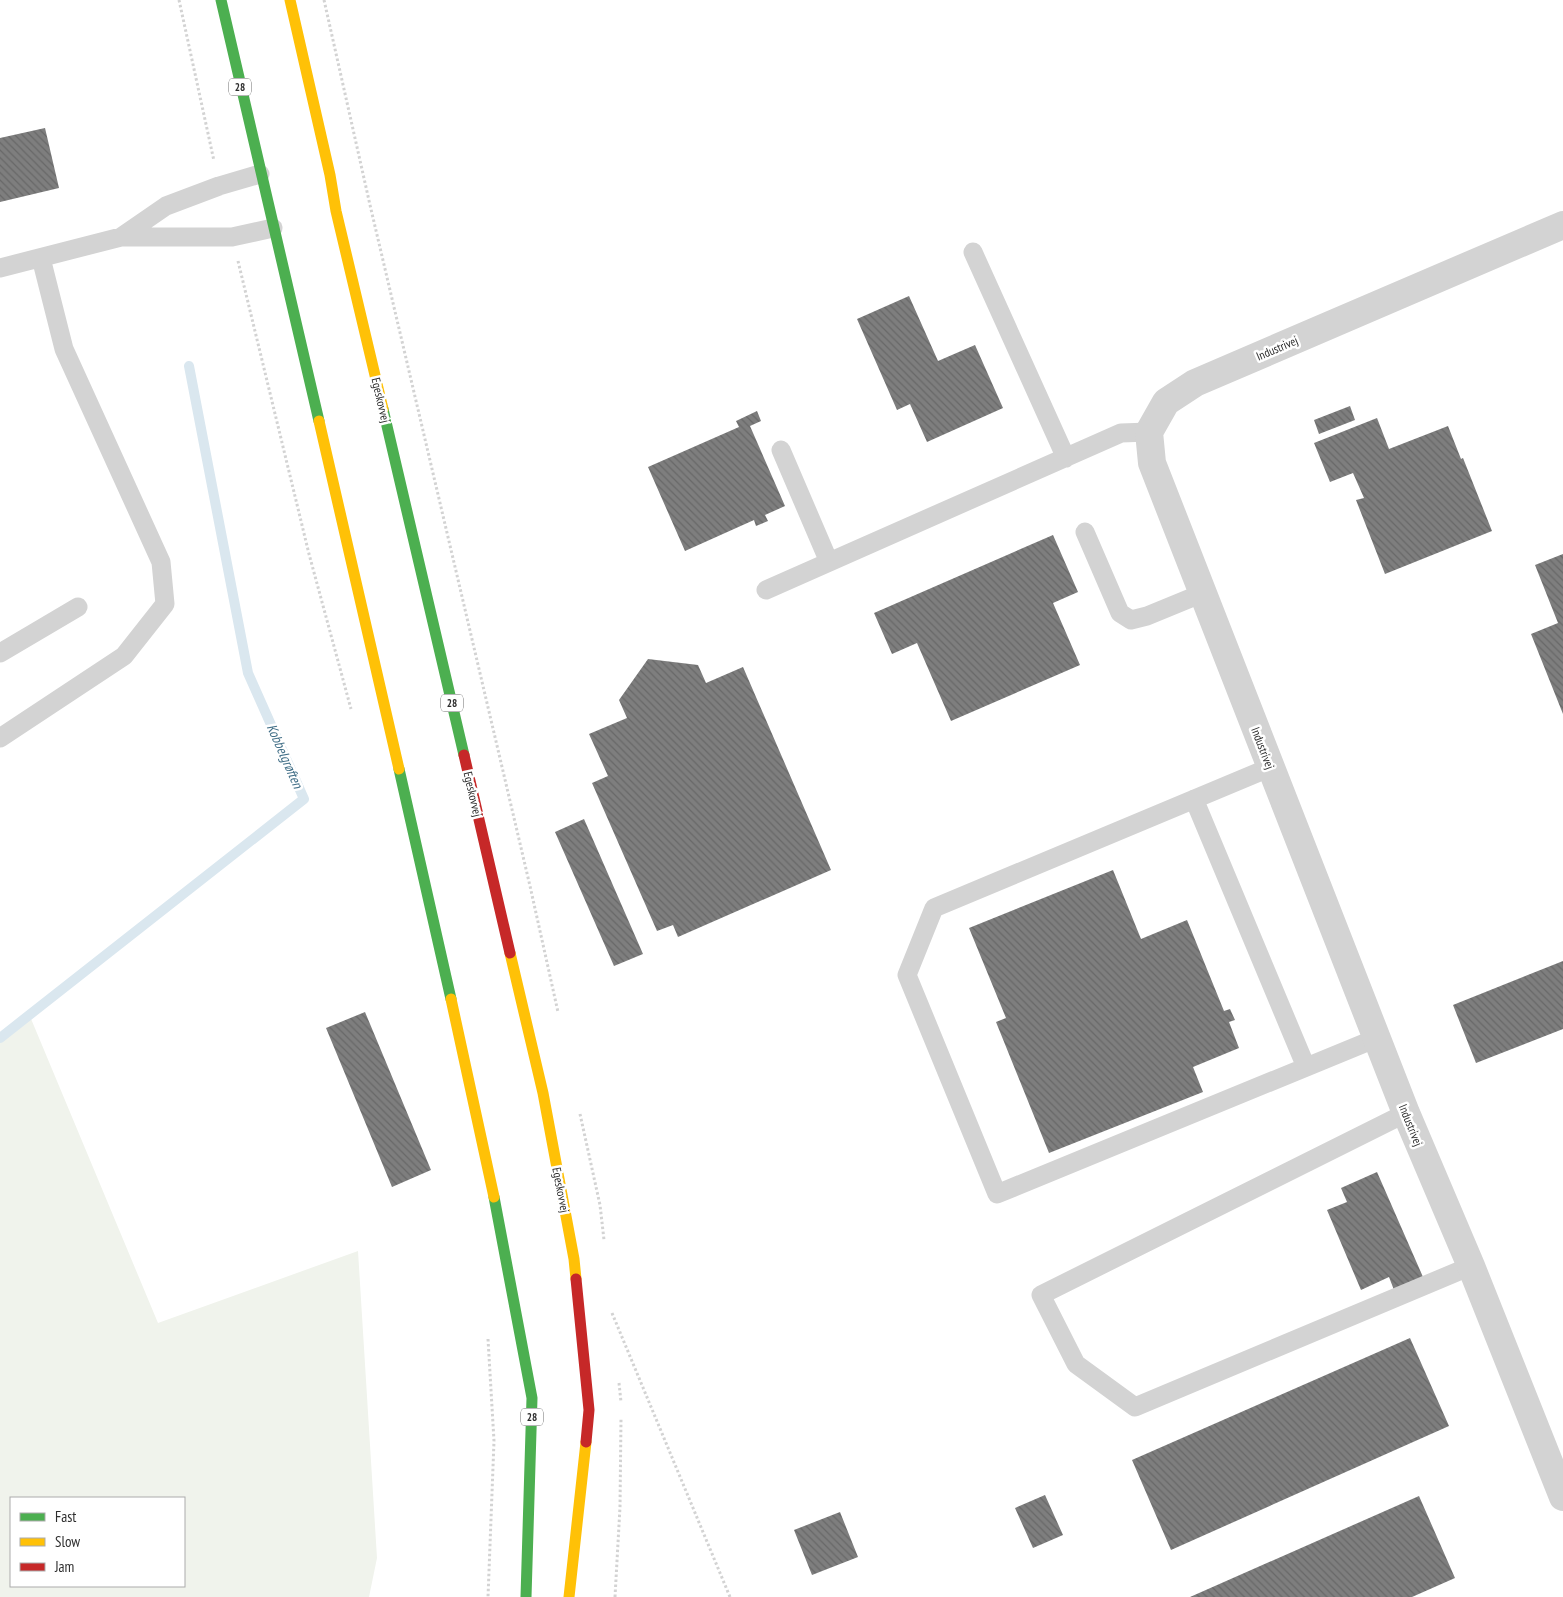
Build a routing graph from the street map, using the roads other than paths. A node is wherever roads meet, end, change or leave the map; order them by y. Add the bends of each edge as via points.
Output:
1 (221, 0) edge
2 (290, 0) edge
3 (260, 174) junction
4 (1563, 225) edge
5 (273, 228) junction
6 (121, 237) junction
7 (973, 252) dead end
8 (41, 258) junction
9 (0, 268) edge
10 (1149, 432) junction
11 (781, 450) dead end
12 (1066, 458) junction
13 (1085, 532) dead end
14 (829, 562) junction
15 (766, 590) dead end
16 (1202, 593) junction
17 (78, 606) dead end
18 (0, 653) edge
19 (0, 738) edge
20 (1271, 767) junction
21 (1194, 799) junction
22 (1377, 1038) junction
23 (1306, 1067) junction
24 (1406, 1113) junction
25 (1471, 1266) junction
26 (1563, 1496) edge
27 (526, 1597) edge
28 (570, 1597) edge

1 - 3 main road, 28
2 - 28 main road, Egeskovvej / 28 via 336,212 543,1093 574,1259 589,1410
3 - 5 main road, 28
3 - 6 lane via 166,206
4 - 10 street, Industrivej via 1196,383 1166,402
5 - 6 lane via 232,237
5 - 27 main road, 28 via 487,1160 532,1398
6 - 8 lane
7 - 12 lane
8 - 9 lane
8 - 19 lane via 64,349 161,562 165,604 124,656
10 - 12 lane via 1121,434
10 - 16 street, Industrivej via 1152,463
11 - 14 lane
12 - 14 lane
13 - 16 lane via 1120,613 1131,620
14 - 15 lane
16 - 20 street, Industrivej
17 - 18 lane
20 - 21 lane
20 - 22 street, Industrivej
21 - 23 lane
21 - 23 lane via 934,908 907,975 997,1194
22 - 23 lane
22 - 24 street, Industrivej
24 - 25 street, Industrivej
24 - 25 lane via 1041,1295 1076,1364 1135,1407
25 - 26 street, Industrivej

